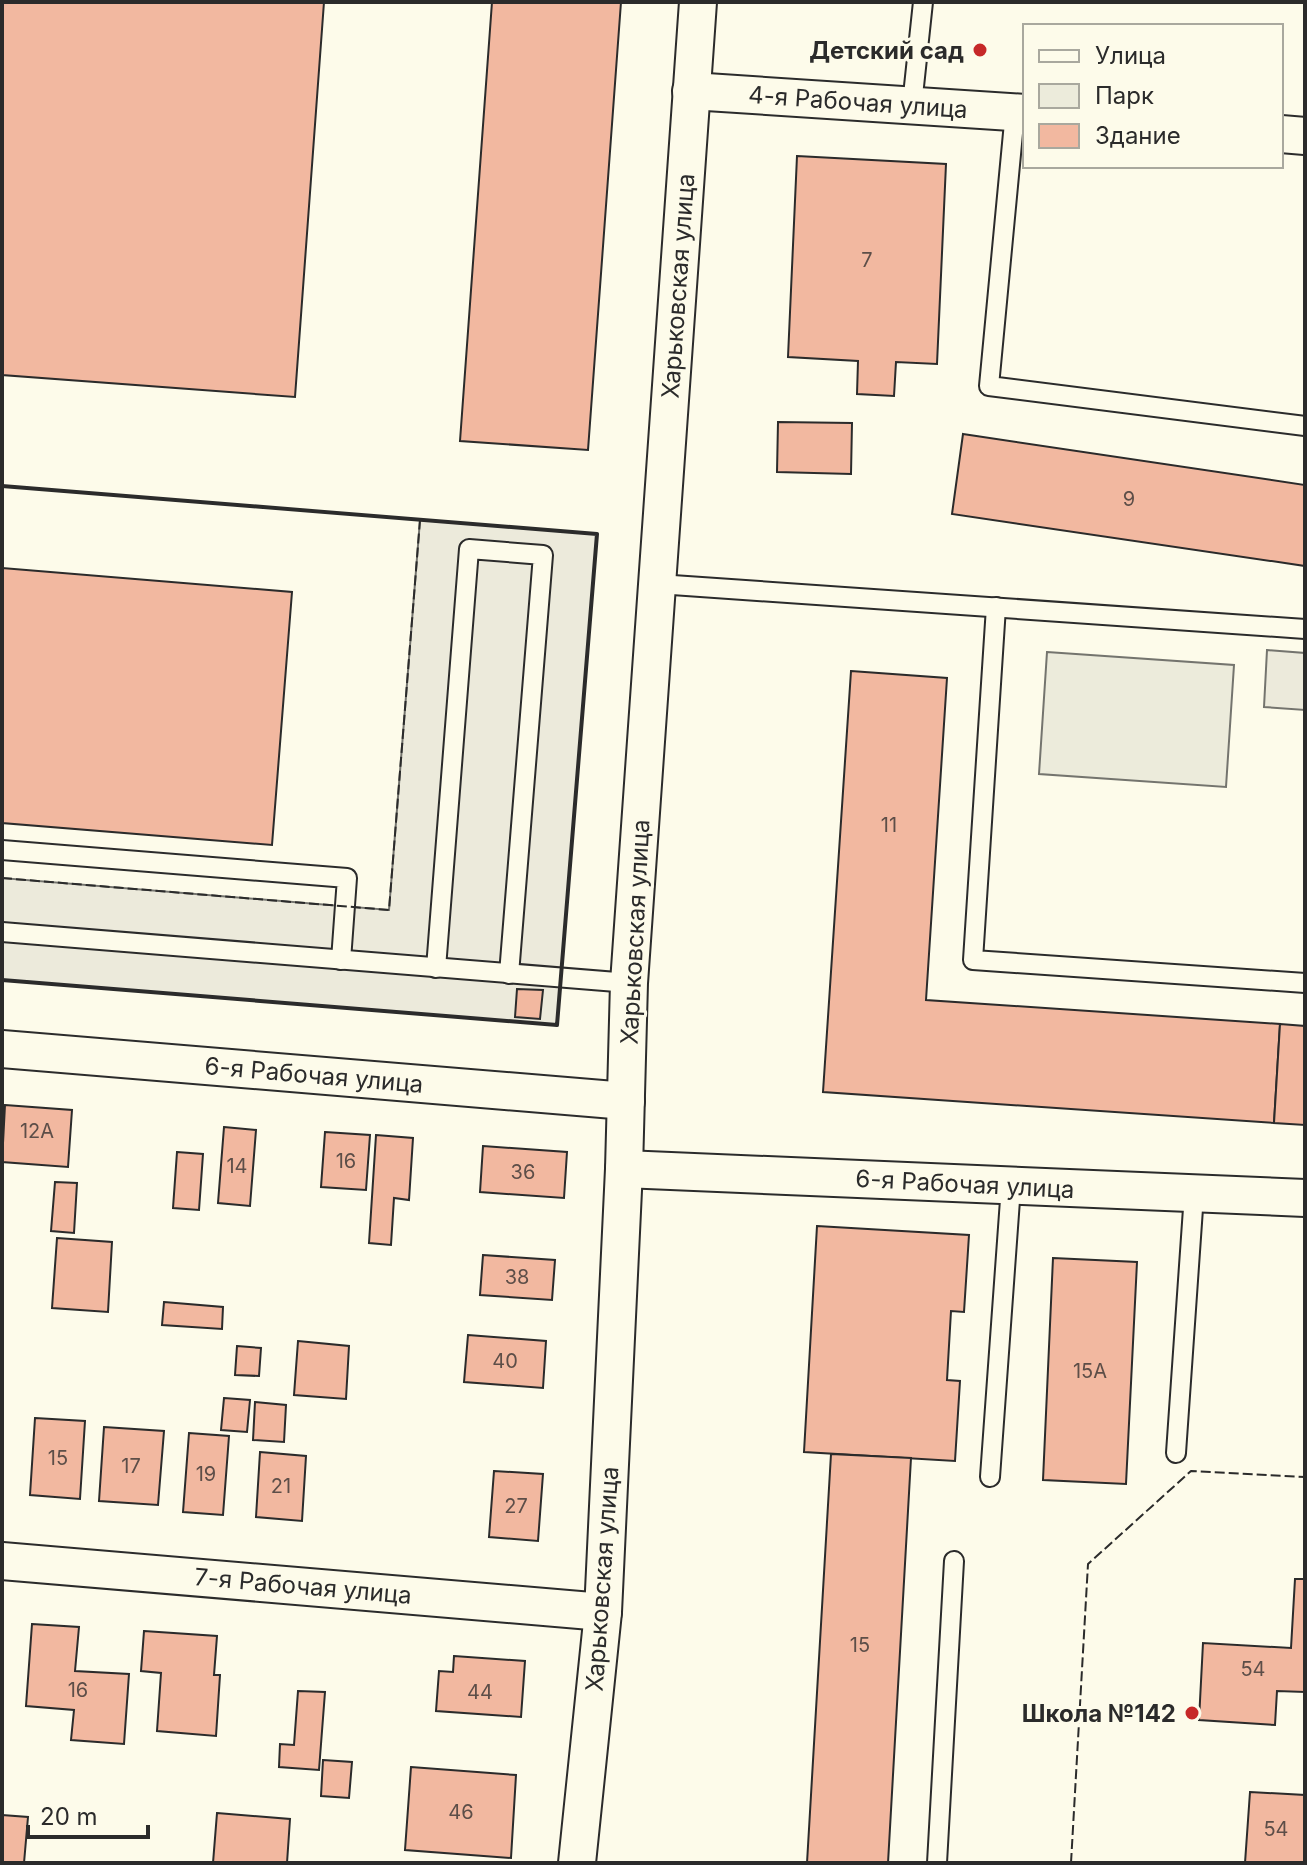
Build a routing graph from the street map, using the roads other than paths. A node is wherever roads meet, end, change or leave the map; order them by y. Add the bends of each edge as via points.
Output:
1 (698, 2) edge
2 (923, 2) edge
3 (691, 91) junction
4 (912, 105) junction
5 (1020, 112) edge
6 (1283, 134) edge
7 (1305, 136) edge
8 (1305, 426) edge
9 (658, 584) junction
10 (996, 607) junction
11 (1305, 629) edge
12 (2, 850) edge
13 (2, 932) edge
14 (341, 960) junction
15 (436, 968) junction
16 (509, 974) junction
17 (629, 983) junction
18 (1305, 983) edge
19 (2, 1049) edge
20 (626, 1101) junction
21 (624, 1169) junction
22 (1011, 1186) junction
23 (1194, 1194) junction
24 (1305, 1198) edge
25 (1176, 1453) dead end
26 (990, 1477) dead end
27 (2, 1561) edge
28 (954, 1561) dead end
29 (603, 1612) junction
30 (577, 1863) edge
31 (937, 1863) edge

1 - 3 street, Харьковская улица
2 - 4 lane
3 - 4 street, 4-я Рабочая улица
3 - 9 street, Харьковская улица
4 - 5 street, 4-я Рабочая улица
5 - 8 lane via 989,386
6 - 7 street
9 - 10 lane
9 - 17 street, Харьковская улица
10 - 11 lane
10 - 18 lane via 973,960
12 - 14 lane via 347,878
13 - 14 lane
14 - 15 lane
15 - 16 lane
15 - 16 lane via 469,549 543,555
16 - 17 lane
17 - 20 street, Харьковская улица
19 - 20 street, 6-я Рабочая улица
20 - 21 street, Харьковская улица
21 - 22 street, 6-я Рабочая улица
21 - 29 street, Харьковская улица
22 - 23 street, 6-я Рабочая улица
22 - 26 lane
23 - 24 street, 6-я Рабочая улица
23 - 25 lane
27 - 29 street, 7-я Рабочая улица
28 - 31 lane
29 - 30 street, Харьковская улица

